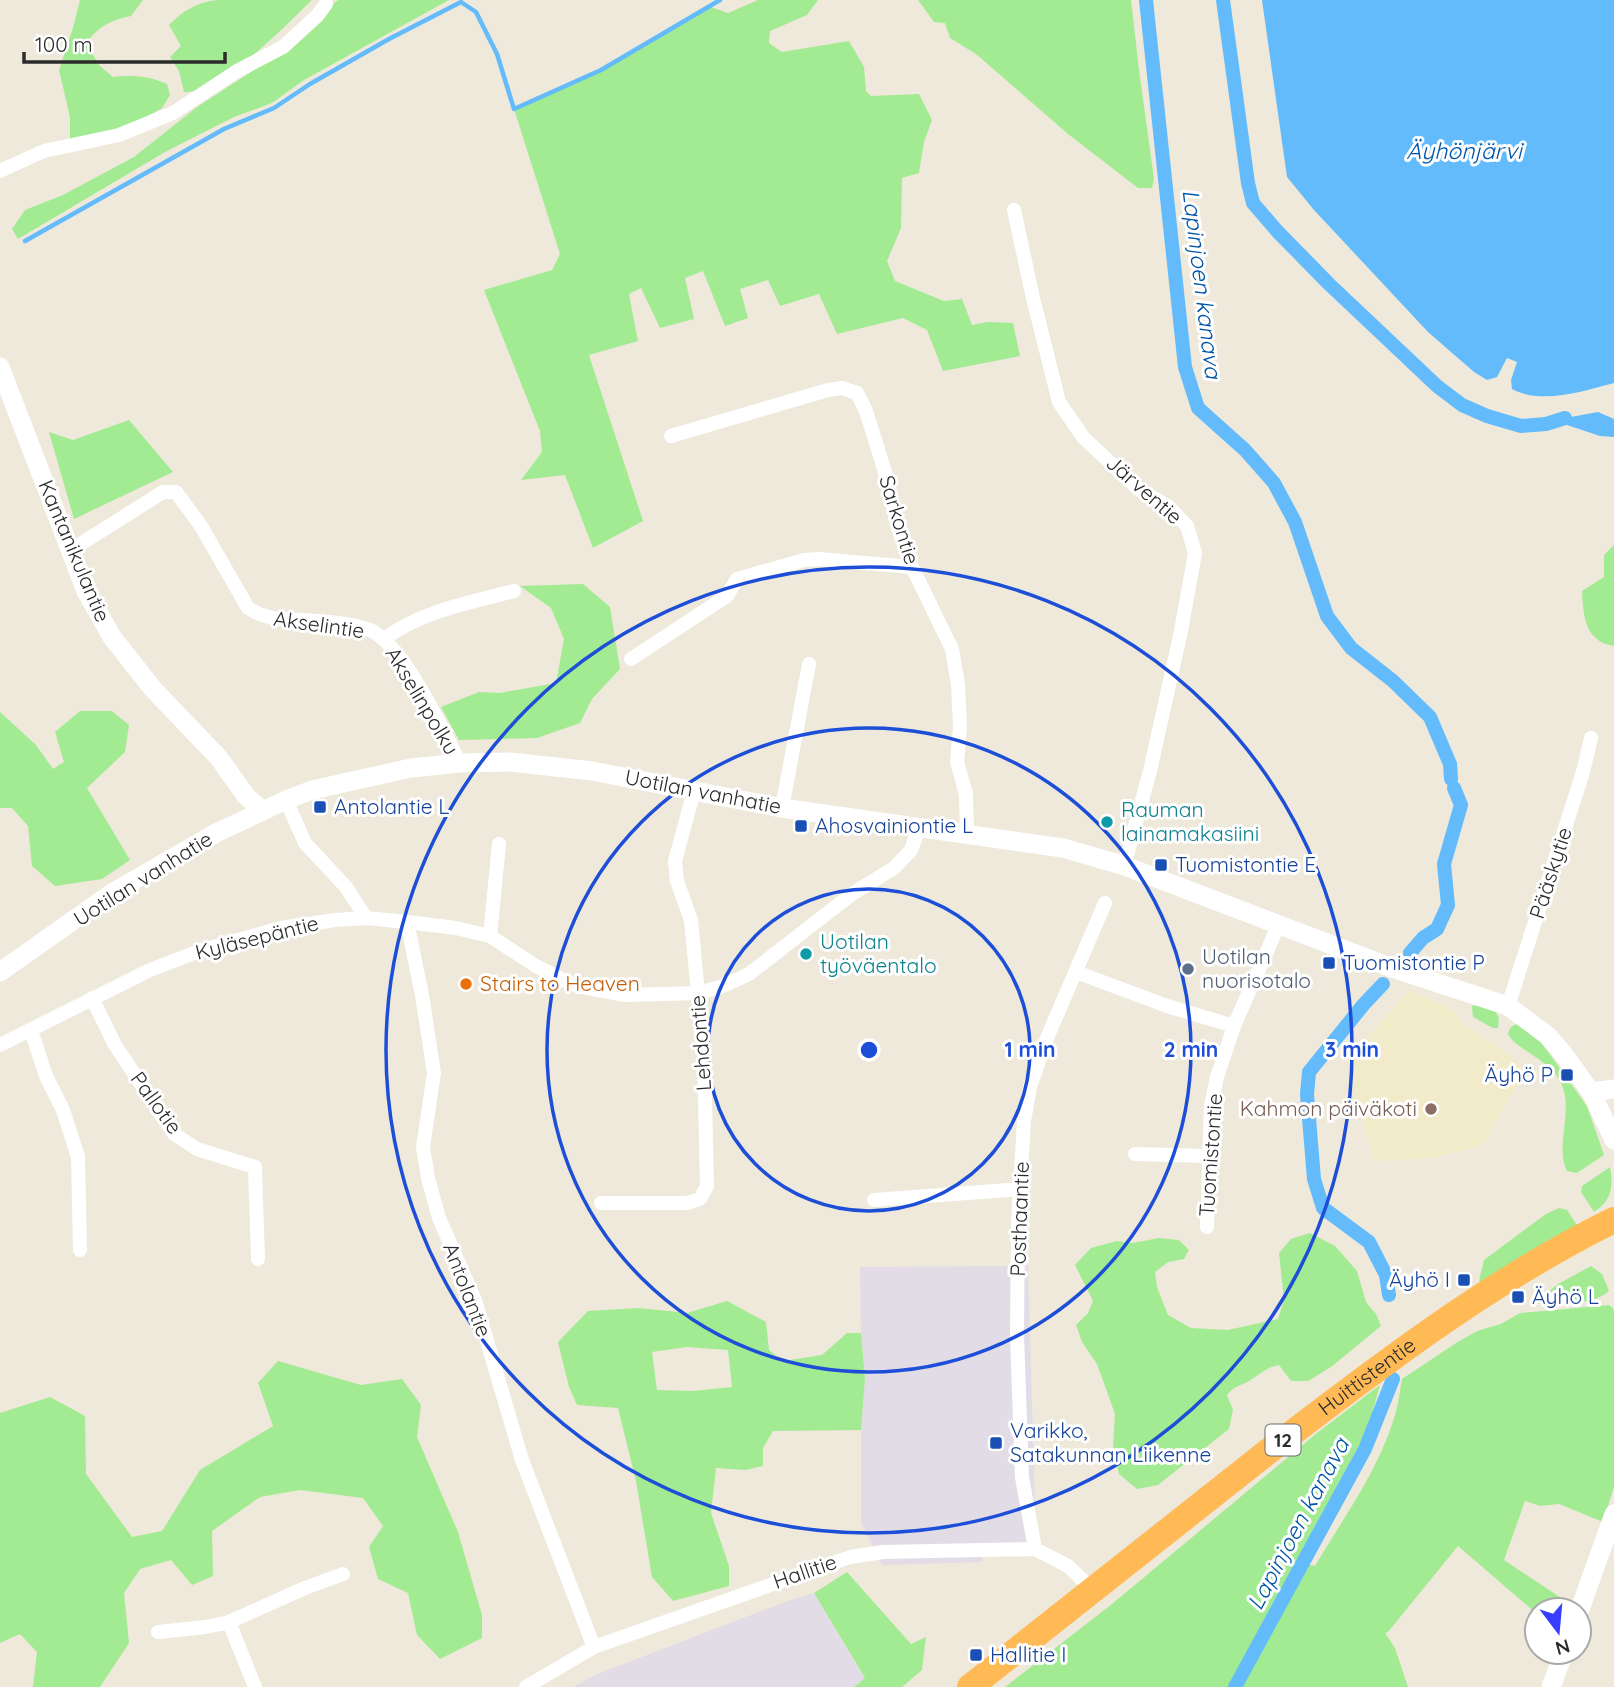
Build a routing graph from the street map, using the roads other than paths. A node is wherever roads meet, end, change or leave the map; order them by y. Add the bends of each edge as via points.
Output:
1 (326, 4) dead end
2 (0, 171) edge
3 (1014, 210) dead end
4 (0, 367) edge
5 (671, 436) dead end
6 (71, 551) junction
7 (912, 567) junction
8 (514, 591) dead end
9 (384, 639) junction
10 (631, 659) dead end
11 (809, 664) dead end
12 (1591, 738) dead end
13 (460, 763) junction
14 (694, 791) junction
15 (286, 800) junction
16 (782, 808) junction
17 (263, 811) junction
18 (919, 828) junction
19 (967, 835) junction
20 (499, 844) dead end
21 (1122, 865) junction
22 (1105, 903) dead end
23 (366, 918) junction
24 (407, 922) junction
25 (1278, 926) junction
26 (490, 936) junction
27 (0, 972) edge
28 (1076, 972) junction
29 (698, 993) junction
30 (92, 998) junction
31 (1508, 1006) junction
32 (1234, 1026) junction
33 (31, 1030) junction
34 (0, 1045) edge
35 (1614, 1089) edge
36 (1591, 1092) junction
37 (1614, 1140) edge
38 (1135, 1154) dead end
39 (1208, 1156) junction
40 (1021, 1189) junction
41 (874, 1200) dead end
42 (601, 1203) dead end
43 (1614, 1220) edge
44 (1207, 1227) dead end
45 (80, 1250) dead end
46 (258, 1259) dead end
47 (1614, 1514) edge
48 (1035, 1549) junction
49 (343, 1574) dead end
50 (1092, 1589) junction
51 (1585, 1596) edge
52 (229, 1622) junction
53 (158, 1632) dead end
54 (594, 1647) junction
55 (1559, 1666) edge
56 (255, 1687) edge
57 (526, 1687) edge
58 (970, 1687) edge
59 (1551, 1687) edge

1 - 2 street via 283,47 173,113 119,135 44,151
3 - 21 street, Järventie via 1059,402 1083,437 1138,489 1168,506 1187,526 1195,554 1150,771
4 - 6 main road, Kantanikulantie
5 - 7 street, Sarkontie via 828,390 857,393
6 - 9 street, Akselintie via 163,492 176,492 248,608 261,617 369,630
6 - 17 main road, Kantanikulantie via 86,591 112,637
7 - 10 street via 818,559 737,579 727,596
7 - 19 street, Sarkontie via 952,649 960,726 957,762 966,794
8 - 9 street, Akselintie via 440,610 403,625
9 - 13 street, Akselinpolku via 438,719
11 - 16 street
12 - 31 street, Pääskytie
13 - 14 main road, Uotilan vanhatie via 510,762 592,771
13 - 15 main road, Uotilan vanhatie via 374,775
14 - 16 main road, Uotilan vanhatie
14 - 29 street, Lehdontie via 675,861 691,920
15 - 17 main road, Uotilan vanhatie
15 - 23 street via 305,843 346,887
16 - 18 main road, Uotilan vanhatie
17 - 27 main road, Uotilan vanhatie via 112,893
18 - 19 main road, Uotilan vanhatie
18 - 29 street, Kyläsepäntie via 911,850 894,868 852,894 749,974
19 - 21 main road, Uotilan vanhatie via 1063,848
20 - 26 street
21 - 25 main road, Uotilan vanhatie
22 - 28 street, Posthaantie
23 - 24 street, Kyläsepäntie
23 - 30 street, Kyläsepäntie via 281,928 202,950
24 - 26 street, Kyläsepäntie
24 - 54 street, Antolantie via 434,1073 423,1147 428,1178 439,1218 475,1300 522,1460
25 - 31 main road, Uotilan vanhatie
25 - 32 street, Tuomistontie
26 - 29 street, Kyläsepäntie via 566,982 625,995
28 - 32 street
28 - 40 street, Posthaantie via 1030,1087
29 - 42 street, Lehdontie via 707,1186 700,1199 687,1203
30 - 33 street, Kyläsepäntie
30 - 46 street, Pallotie via 115,1045 174,1134 197,1149 255,1167
31 - 36 main road, Uotilan vanhatie via 1548,1035
32 - 39 street, Tuomistontie via 1217,1077
33 - 34 street, Kyläsepäntie
33 - 45 street via 78,1157
35 - 36 main road
36 - 37 main road, Uotilan vanhatie
38 - 39 street
39 - 44 street, Tuomistontie
40 - 41 street
40 - 48 street, Posthaantie via 1017,1335 1022,1476
43 - 50 highway, Huittistentie / 12 via 1559,1247 1355,1384
47 - 51 main road
48 - 50 street, Hallitie via 1068,1566
48 - 54 street, Hallitie via 883,1552 850,1557
49 - 52 street
50 - 58 highway, Huittistentie / 12
52 - 53 street
52 - 56 street
54 - 57 street, Hallitie
55 - 59 main road

